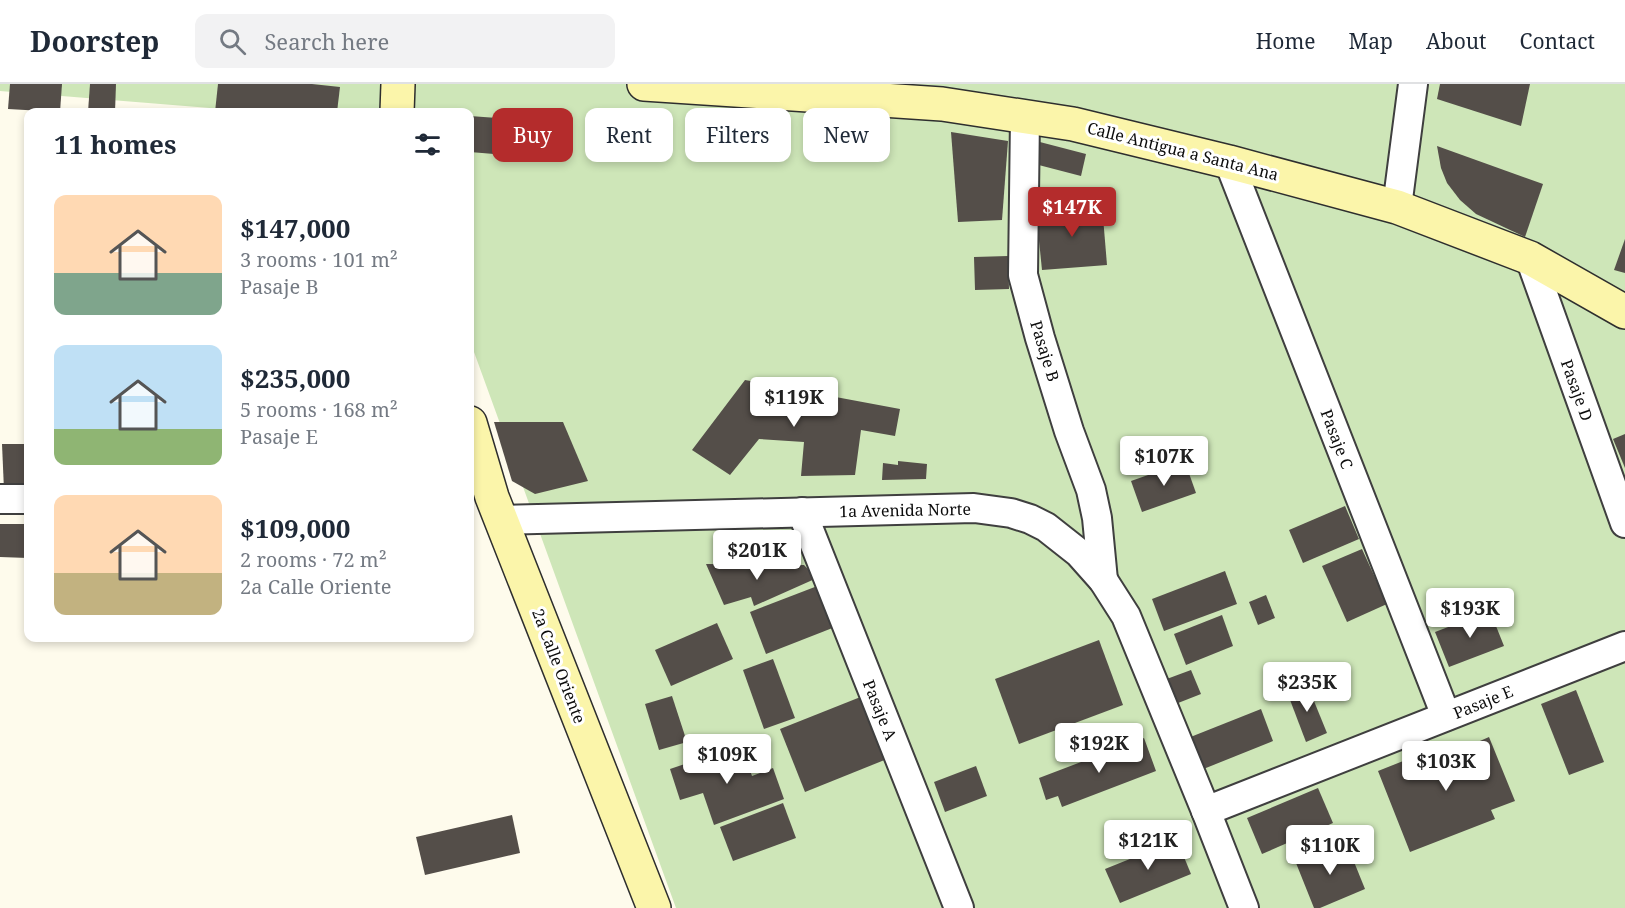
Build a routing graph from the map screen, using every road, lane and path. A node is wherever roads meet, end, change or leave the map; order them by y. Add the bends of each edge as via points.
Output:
1 (398, 84) edge
2 (644, 84) edge
3 (1413, 84) edge
4 (942, 94) edge
5 (397, 108) edge
6 (1025, 117) junction
7 (1229, 162) junction
8 (1397, 207) junction
9 (1530, 258) junction
10 (1625, 312) edge
11 (474, 441) edge
12 (0, 499) edge
13 (24, 499) edge
14 (488, 505) edge
15 (802, 512) junction
16 (1625, 523) edge
17 (1103, 580) junction
18 (1625, 646) edge
19 (1446, 716) junction
20 (1206, 811) junction
21 (654, 908) edge
22 (959, 908) edge
23 (1244, 908) edge

1 - 5 street
2 - 4 street, Calle Antigua a Santa Ana
3 - 8 street
4 - 6 street, Calle Antigua a Santa Ana
6 - 7 street, Calle Antigua a Santa Ana via 1073,124
6 - 17 street, Pasaje B via 1023,275 1069,431 1091,490
7 - 8 street, Calle Antigua a Santa Ana
7 - 19 street, Pasaje C
8 - 9 street, Calle Antigua a Santa Ana
9 - 10 street, Calle Antigua a Santa Ana
9 - 16 street, Pasaje D
11 - 14 street, 2a Calle Oriente
12 - 13 street
14 - 15 street, 1a Avenida Norte
14 - 21 street, 2a Calle Oriente
15 - 17 street, 1a Avenida Norte via 974,508 1011,513 1062,538
15 - 22 street, Pasaje A
17 - 20 street, 1a Avenida Norte via 1126,616
18 - 19 street, Pasaje E
19 - 20 street, Pasaje E
20 - 23 street, 1a Avenida Norte

